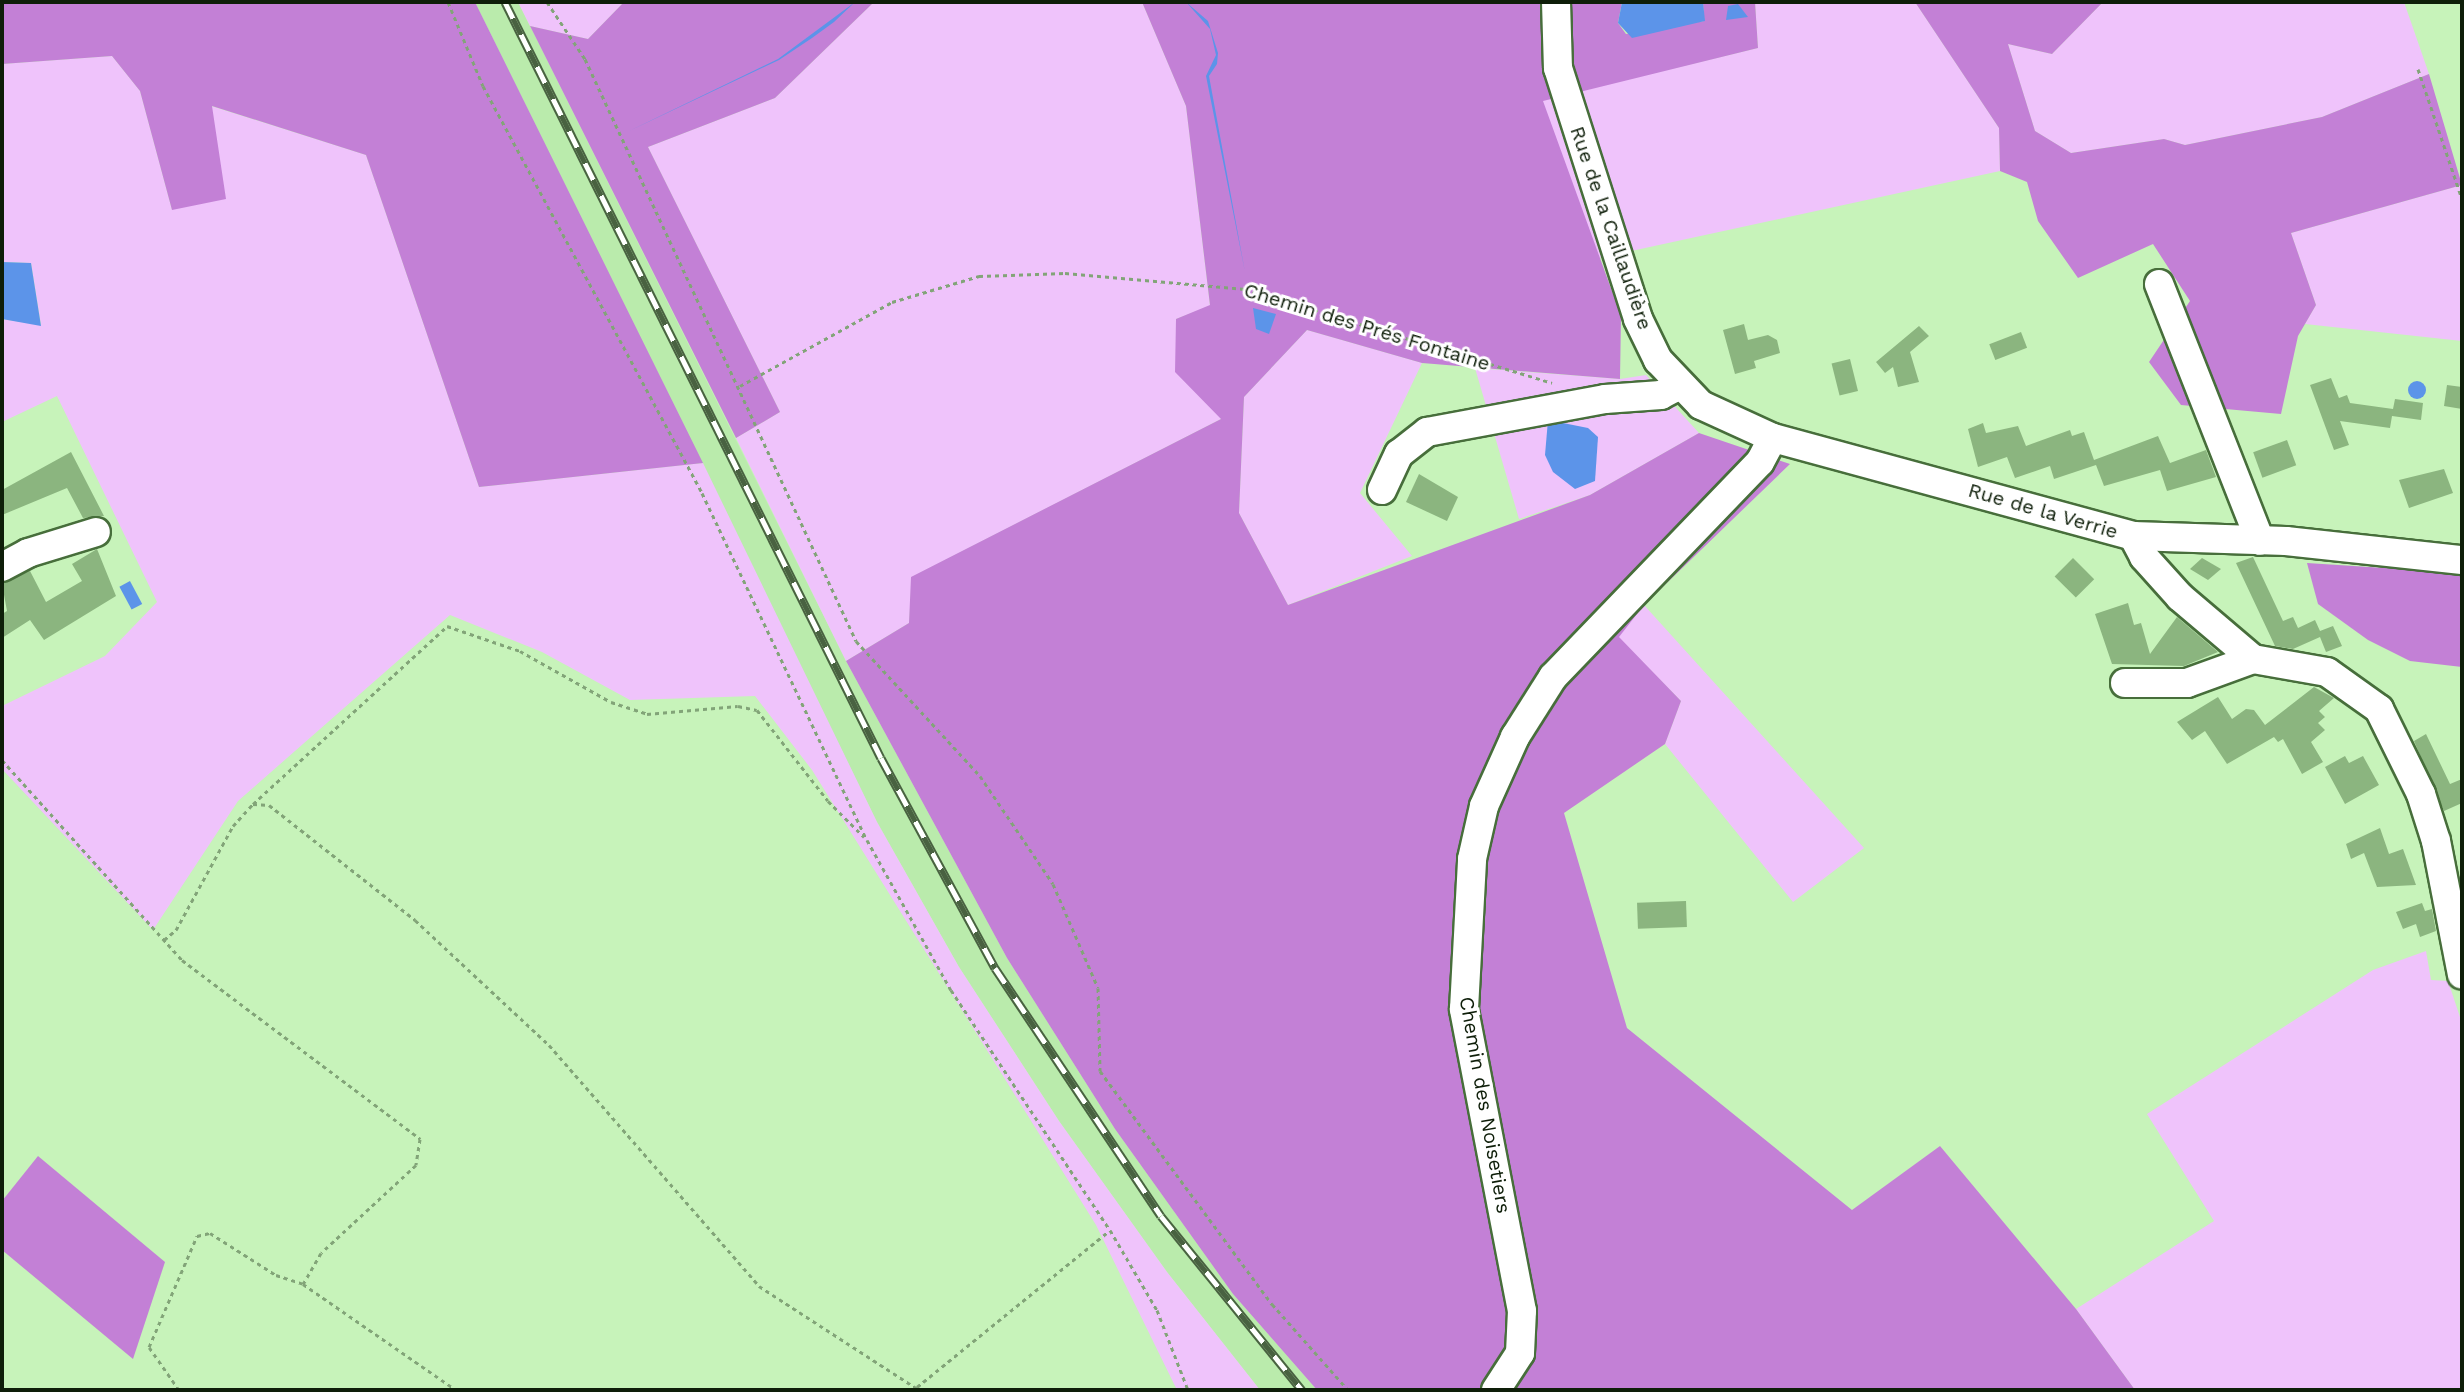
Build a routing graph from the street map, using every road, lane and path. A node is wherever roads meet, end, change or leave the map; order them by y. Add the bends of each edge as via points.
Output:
1 (448, 2) edge
2 (547, 2) edge
3 (1556, 2) edge
4 (2418, 69) dead end
5 (2462, 199) edge
6 (2159, 284) dead end
7 (1560, 386) dead end
8 (1678, 386) junction
9 (738, 387) junction
10 (1773, 438) junction
11 (1382, 490) dead end
12 (96, 532) dead end
13 (2133, 536) junction
14 (2260, 541) junction
15 (2462, 560) edge
16 (2, 567) edge
17 (2253, 659) junction
18 (2125, 683) dead end
19 (2, 760) edge
20 (253, 804) junction
21 (867, 840) junction
22 (164, 940) junction
23 (2462, 975) edge
24 (1110, 1230) junction
25 (303, 1284) junction
26 (918, 1388) edge
27 (179, 1390) edge
28 (456, 1390) edge
29 (1188, 1390) edge
30 (1348, 1390) edge
31 (1496, 1390) edge

1 - 21 path via 490,99 702,493
2 - 9 path via 585,59
3 - 8 street, Rue de la Caillaudière via 1558,68 1567,98 1638,319
4 - 5 path
6 - 14 street
7 - 9 path, Chemin des Prés Fontaine via 1245,289 1065,273 979,276 892,302
8 - 10 street, Rue de la Caillaudière via 1701,405
8 - 11 street via 1661,395 1605,399 1427,432 1399,454
9 - 30 path via 856,641 980,776 1053,884 1098,988 1100,1071 1272,1304
10 - 13 street, Rue de la Verrie
10 - 31 street, Chemin des Noisetiers via 1760,462 1553,677 1515,737 1484,806 1472,859 1464,1009 1522,1311 1520,1353
12 - 16 street via 28,553
13 - 14 street, Rue de la Verrie
13 - 17 street via 2144,557 2180,597
14 - 15 street, Rue de la Verrie
17 - 18 street via 2187,683
17 - 23 street via 2327,672 2379,709 2421,794 2436,841
19 - 22 path
20 - 21 path via 447,626 520,651 611,702 647,714 738,706 757,710 828,801
20 - 22 path via 233,826 176,930
20 - 26 path via 269,805 415,920 549,1045 759,1286
21 - 24 path via 951,990
22 - 25 path via 182,960 420,1139 416,1165 321,1253
24 - 26 path
24 - 29 path via 1157,1310
25 - 27 path via 276,1275 210,1233 197,1236 149,1347
25 - 28 path

